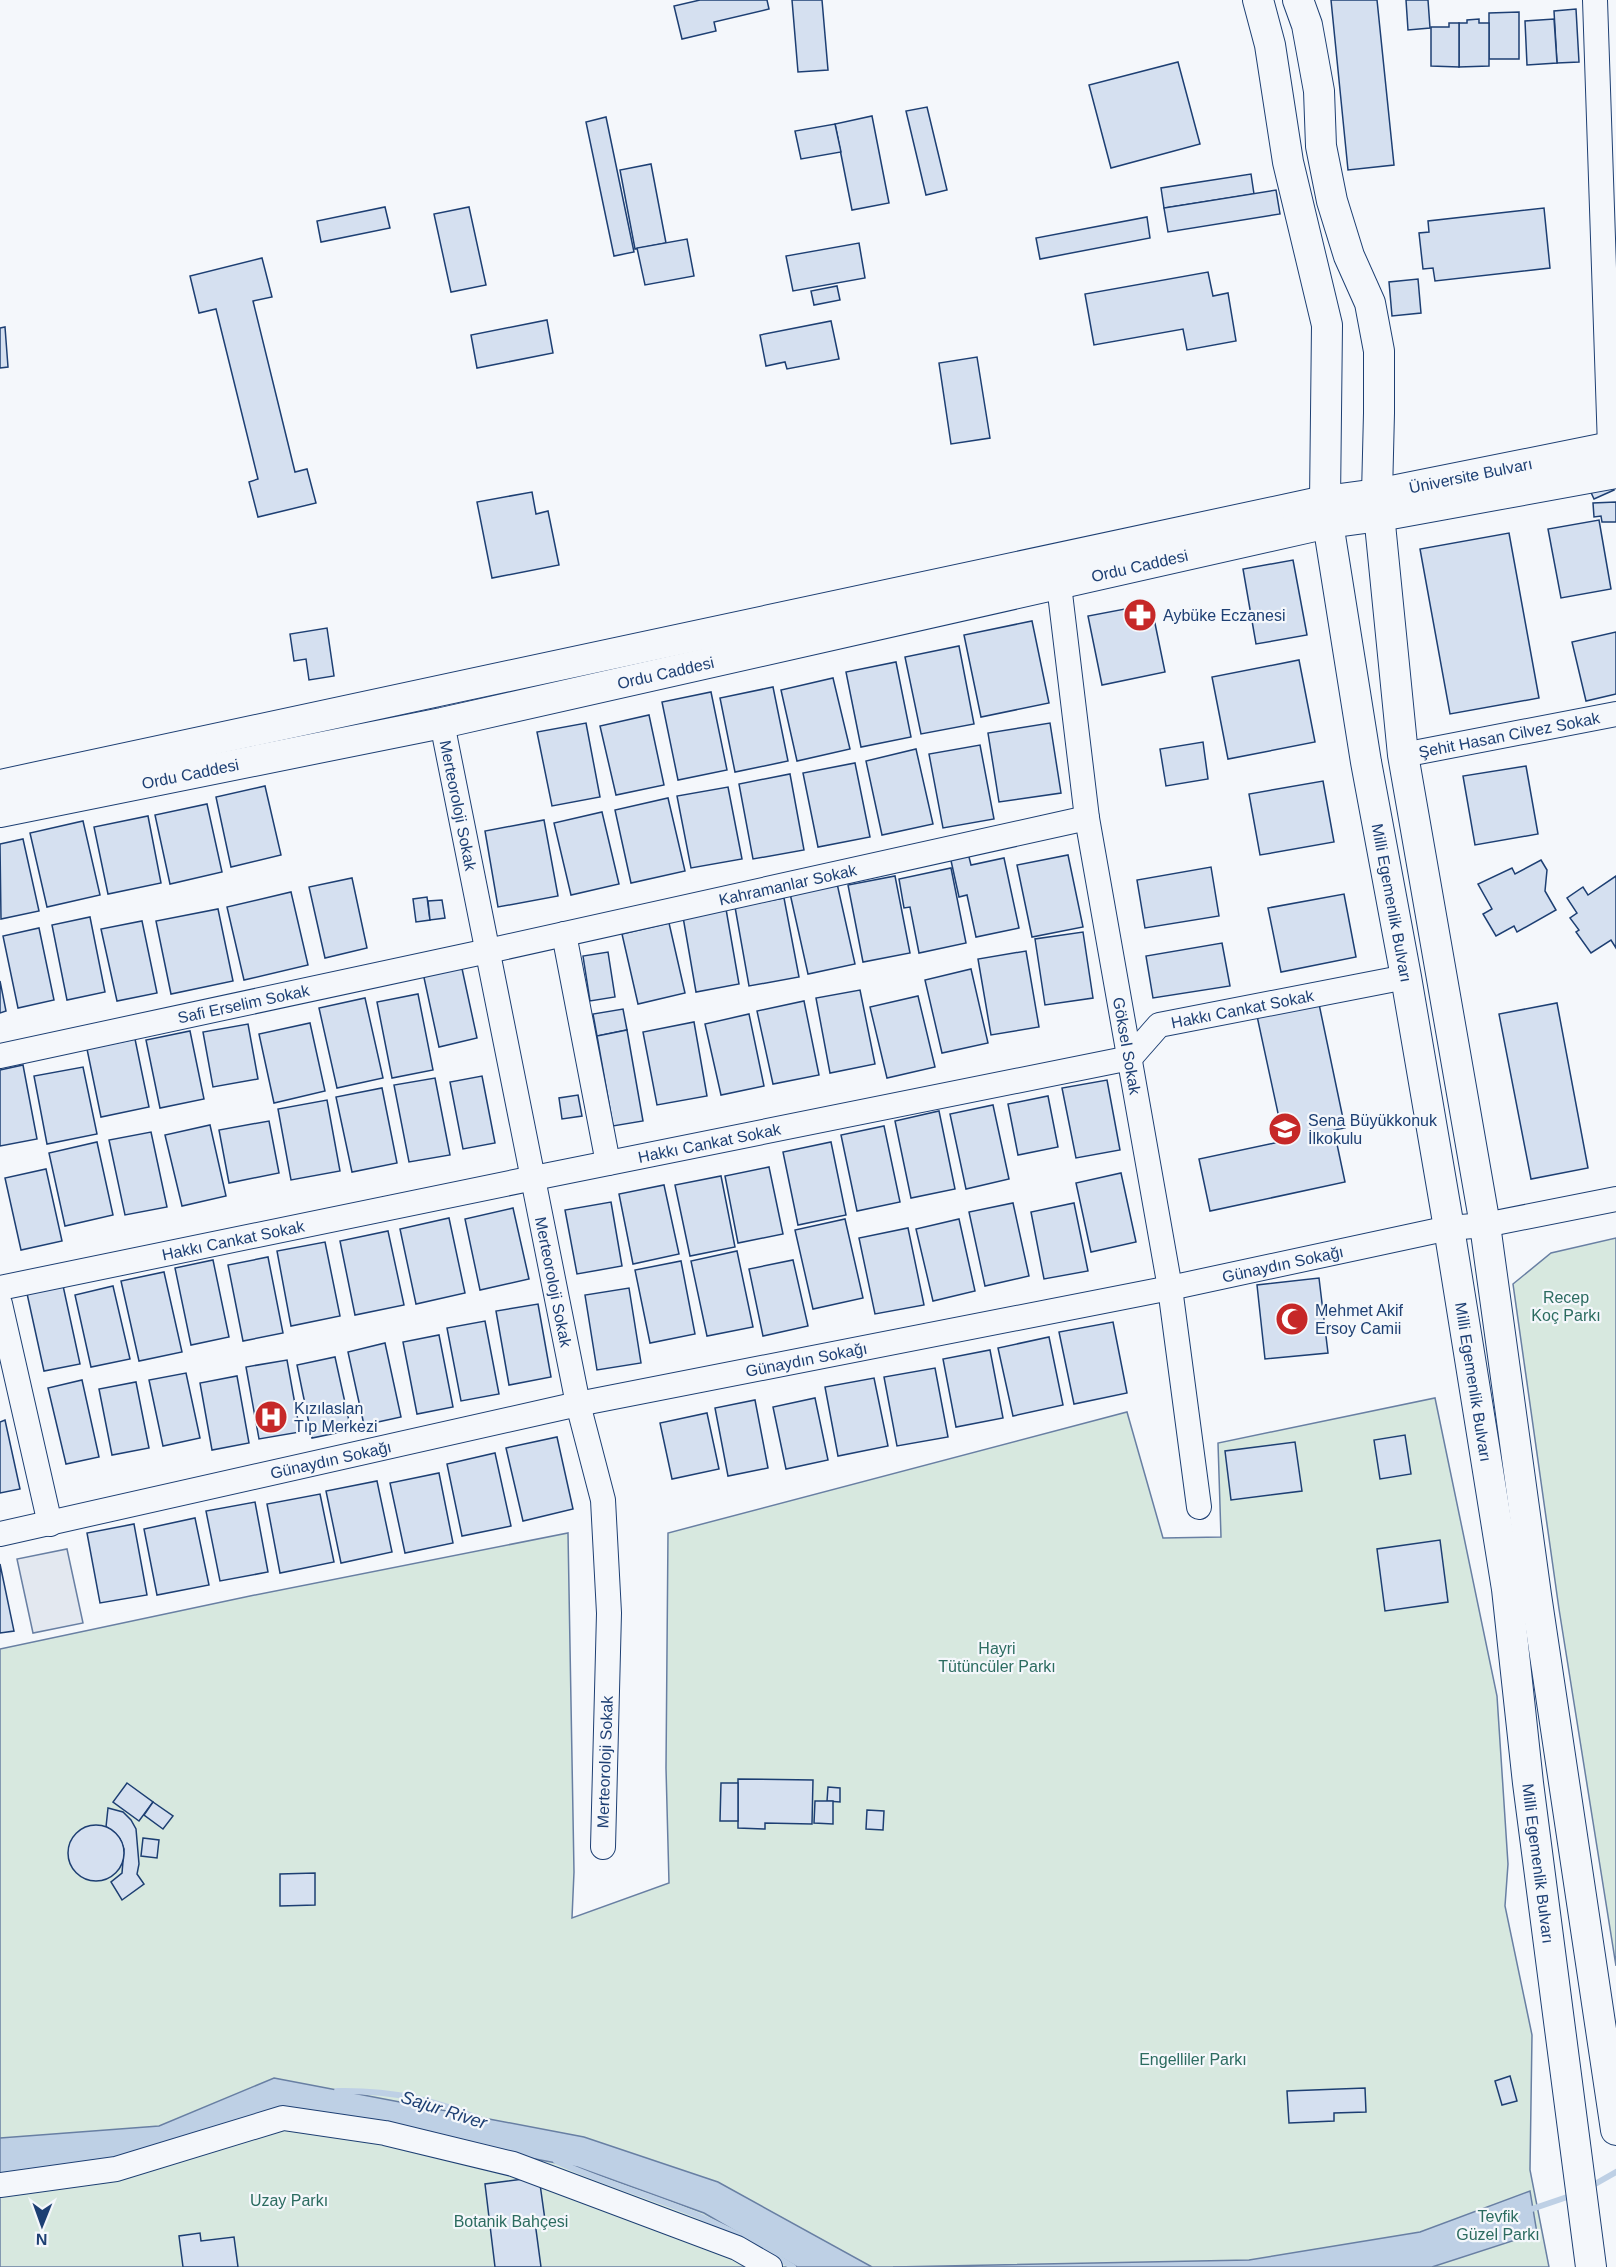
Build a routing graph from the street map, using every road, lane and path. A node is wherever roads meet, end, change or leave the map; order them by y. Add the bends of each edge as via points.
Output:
1 (1258, 0) edge
2 (1298, 0) edge
3 (1595, 0) edge
4 (1614, 455) edge
5 (1378, 505) junction
6 (1326, 512) junction
7 (1059, 585) junction
8 (1616, 714) edge
9 (442, 723) junction
10 (1402, 755) junction
11 (0, 785) edge
12 (0, 812) edge
13 (1087, 818) junction
14 (564, 934) junction
15 (488, 951) junction
16 (1407, 977) junction
17 (0, 1056) edge
18 (1130, 1058) junction
19 (608, 1163) junction
20 (534, 1178) junction
21 (1616, 1199) edge
22 (1485, 1226) junction
23 (1449, 1228) junction
24 (0, 1288) edge
25 (1170, 1288) junction
26 (0, 1304) edge
27 (578, 1404) junction
28 (1199, 1507) dead end
29 (50, 1524) junction
30 (0, 1534) edge
31 (603, 1847) dead end
32 (1615, 2126) edge
33 (0, 2185) edge
34 (1589, 2252) edge
35 (770, 2267) edge

1 - 6 main road, Milli Egemenlik Bulvarı via 1270,45 1288,162 1327,325
2 - 5 main road, Milli Egemenlik Bulvarı via 1307,25 1319,91 1320,146 1332,201 1349,256 1370,303 1378,351
3 - 4 street
4 - 5 main road, Üniversite Bulvarı
5 - 6 main road, Üniversite Bulvarı
5 - 10 main road, Milli Egemenlik Bulvarı
6 - 7 main road, Ordu Caddesi
6 - 11 main road, Ordu Caddesi
6 - 16 main road, Milli Egemenlik Bulvarı via 1366,762
7 - 9 main road, Ordu Caddesi
7 - 13 street, Göksel Sokak
8 - 10 street, Şehit Hasan Cilvez Sokak
9 - 12 main road, Ordu Caddesi
9 - 15 street, Merteoroloji Sokak
10 - 22 main road, Milli Egemenlik Bulvarı
13 - 14 street, Kahramanlar Sokak
13 - 18 street, Göksel Sokak
14 - 15 street, Kahramanlar Sokak
14 - 19 street
15 - 17 street, Safi Erselim Sokak
15 - 20 street, Merteoroloji Sokak
16 - 18 street, Hakkı Cankat Sokak via 1159,1024
16 - 23 main road, Milli Egemenlik Bulvarı
18 - 19 street, Hakkı Cankat Sokak
18 - 25 street, Göksel Sokak
19 - 20 street, Hakkı Cankat Sokak
20 - 24 street, Hakkı Cankat Sokak
20 - 27 street, Merteoroloji Sokak
21 - 22 street, Günaydın Sokağı
22 - 23 street, Günaydın Sokağı
22 - 32 main road, Milli Egemenlik Bulvarı
23 - 25 street, Günaydın Sokağı
23 - 34 main road, Milli Egemenlik Bulvarı via 1507,1589
25 - 27 street, Günaydın Sokağı
25 - 28 street, Göksel Sokak
26 - 29 street
27 - 29 street, Günaydın Sokağı
27 - 31 street, Merteoroloji Sokak via 603,1500 609,1613
29 - 30 street, Günaydın Sokağı
33 - 35 street via 116,2169 283,2118 385,2133 513,2164 737,2248

